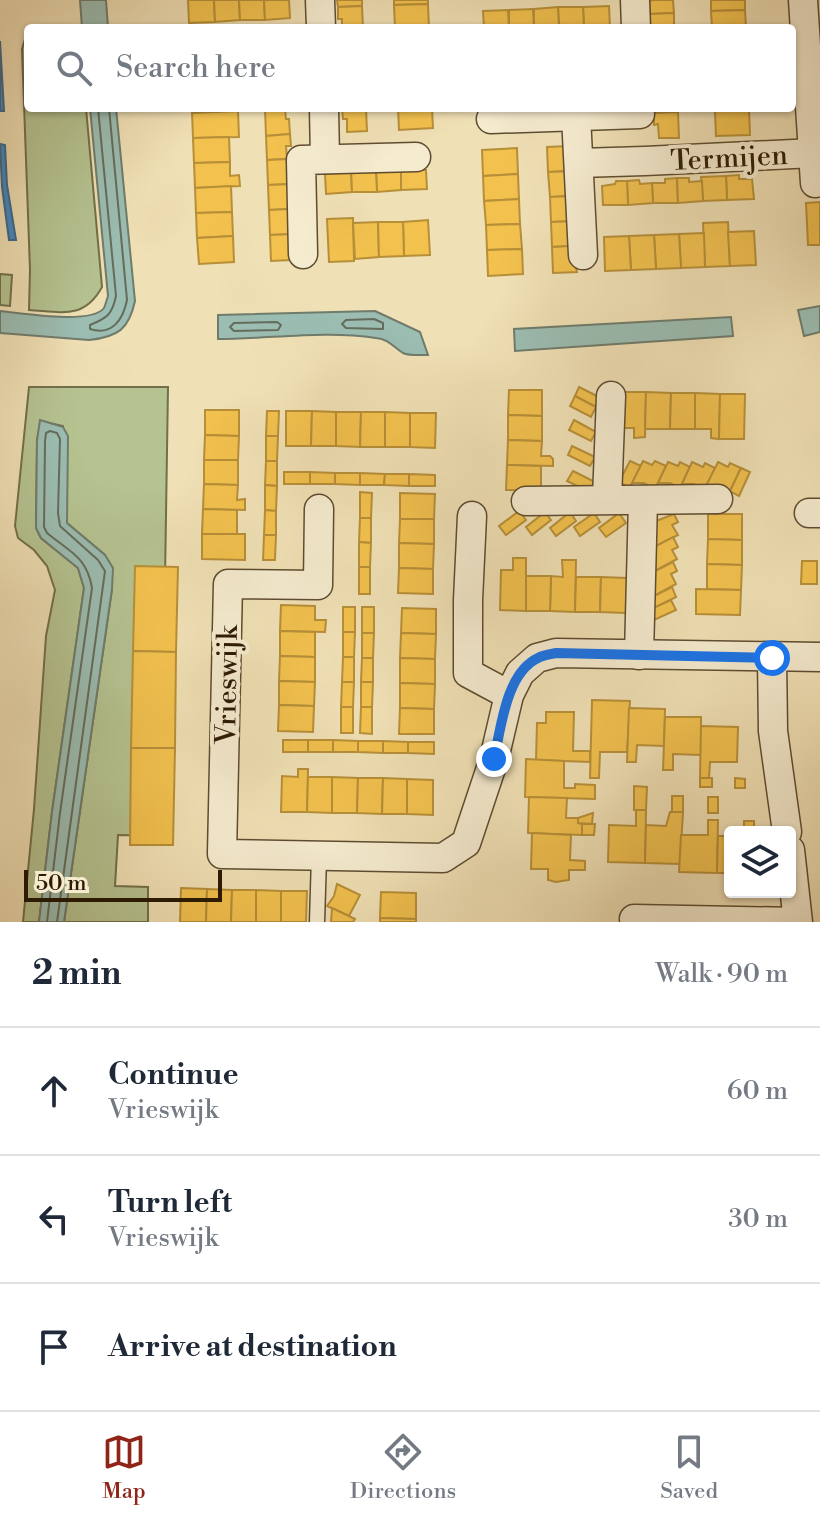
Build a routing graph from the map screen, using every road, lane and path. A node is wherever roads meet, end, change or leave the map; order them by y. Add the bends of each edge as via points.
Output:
1 (320, 0) edge
2 (635, 0) edge
3 (803, 0) edge
4 (321, 24) edge
5 (636, 24) edge
6 (324, 112) edge
7 (627, 112) edge
8 (640, 112) edge
9 (576, 116) junction
10 (491, 119) dead end
11 (814, 153) junction
12 (416, 157) dead end
13 (325, 159) junction
14 (645, 161) junction
15 (579, 163) junction
16 (820, 182) edge
17 (303, 254) dead end
18 (583, 255) dead end
19 (611, 396) dead end
20 (607, 499) junction
21 (718, 499) dead end
22 (643, 500) junction
23 (526, 501) dead end
24 (319, 509) dead end
25 (472, 516) dead end
26 (639, 655) junction
27 (820, 657) edge
28 (772, 658) junction
29 (509, 695) junction
30 (786, 826) edge
31 (319, 857) junction
32 (796, 893) edge
33 (634, 919) dead end
34 (317, 922) edge

1 - 4 street
2 - 5 street
3 - 11 street, Termijen
6 - 13 street
7 - 9 street, Termijen
8 - 14 street, Termijen
9 - 10 street, Termijen
9 - 15 street
11 - 14 street, Termijen
11 - 16 street, Termijen via 815,183
12 - 13 street
13 - 17 street via 301,160
14 - 15 street, Termijen
15 - 18 street
19 - 20 street
20 - 22 street
20 - 23 street
21 - 22 street
22 - 26 street
24 - 31 street, Vrieswijk via 318,585 228,584 222,854
25 - 29 street via 468,673
26 - 28 street, Vrieswijk
26 - 29 street, Vrieswijk via 556,653 537,658 520,673
27 - 28 street, Vrieswijk
28 - 30 street via 773,731
29 - 31 street, Vrieswijk via 466,843 443,858
31 - 34 lane
32 - 33 street via 798,922

